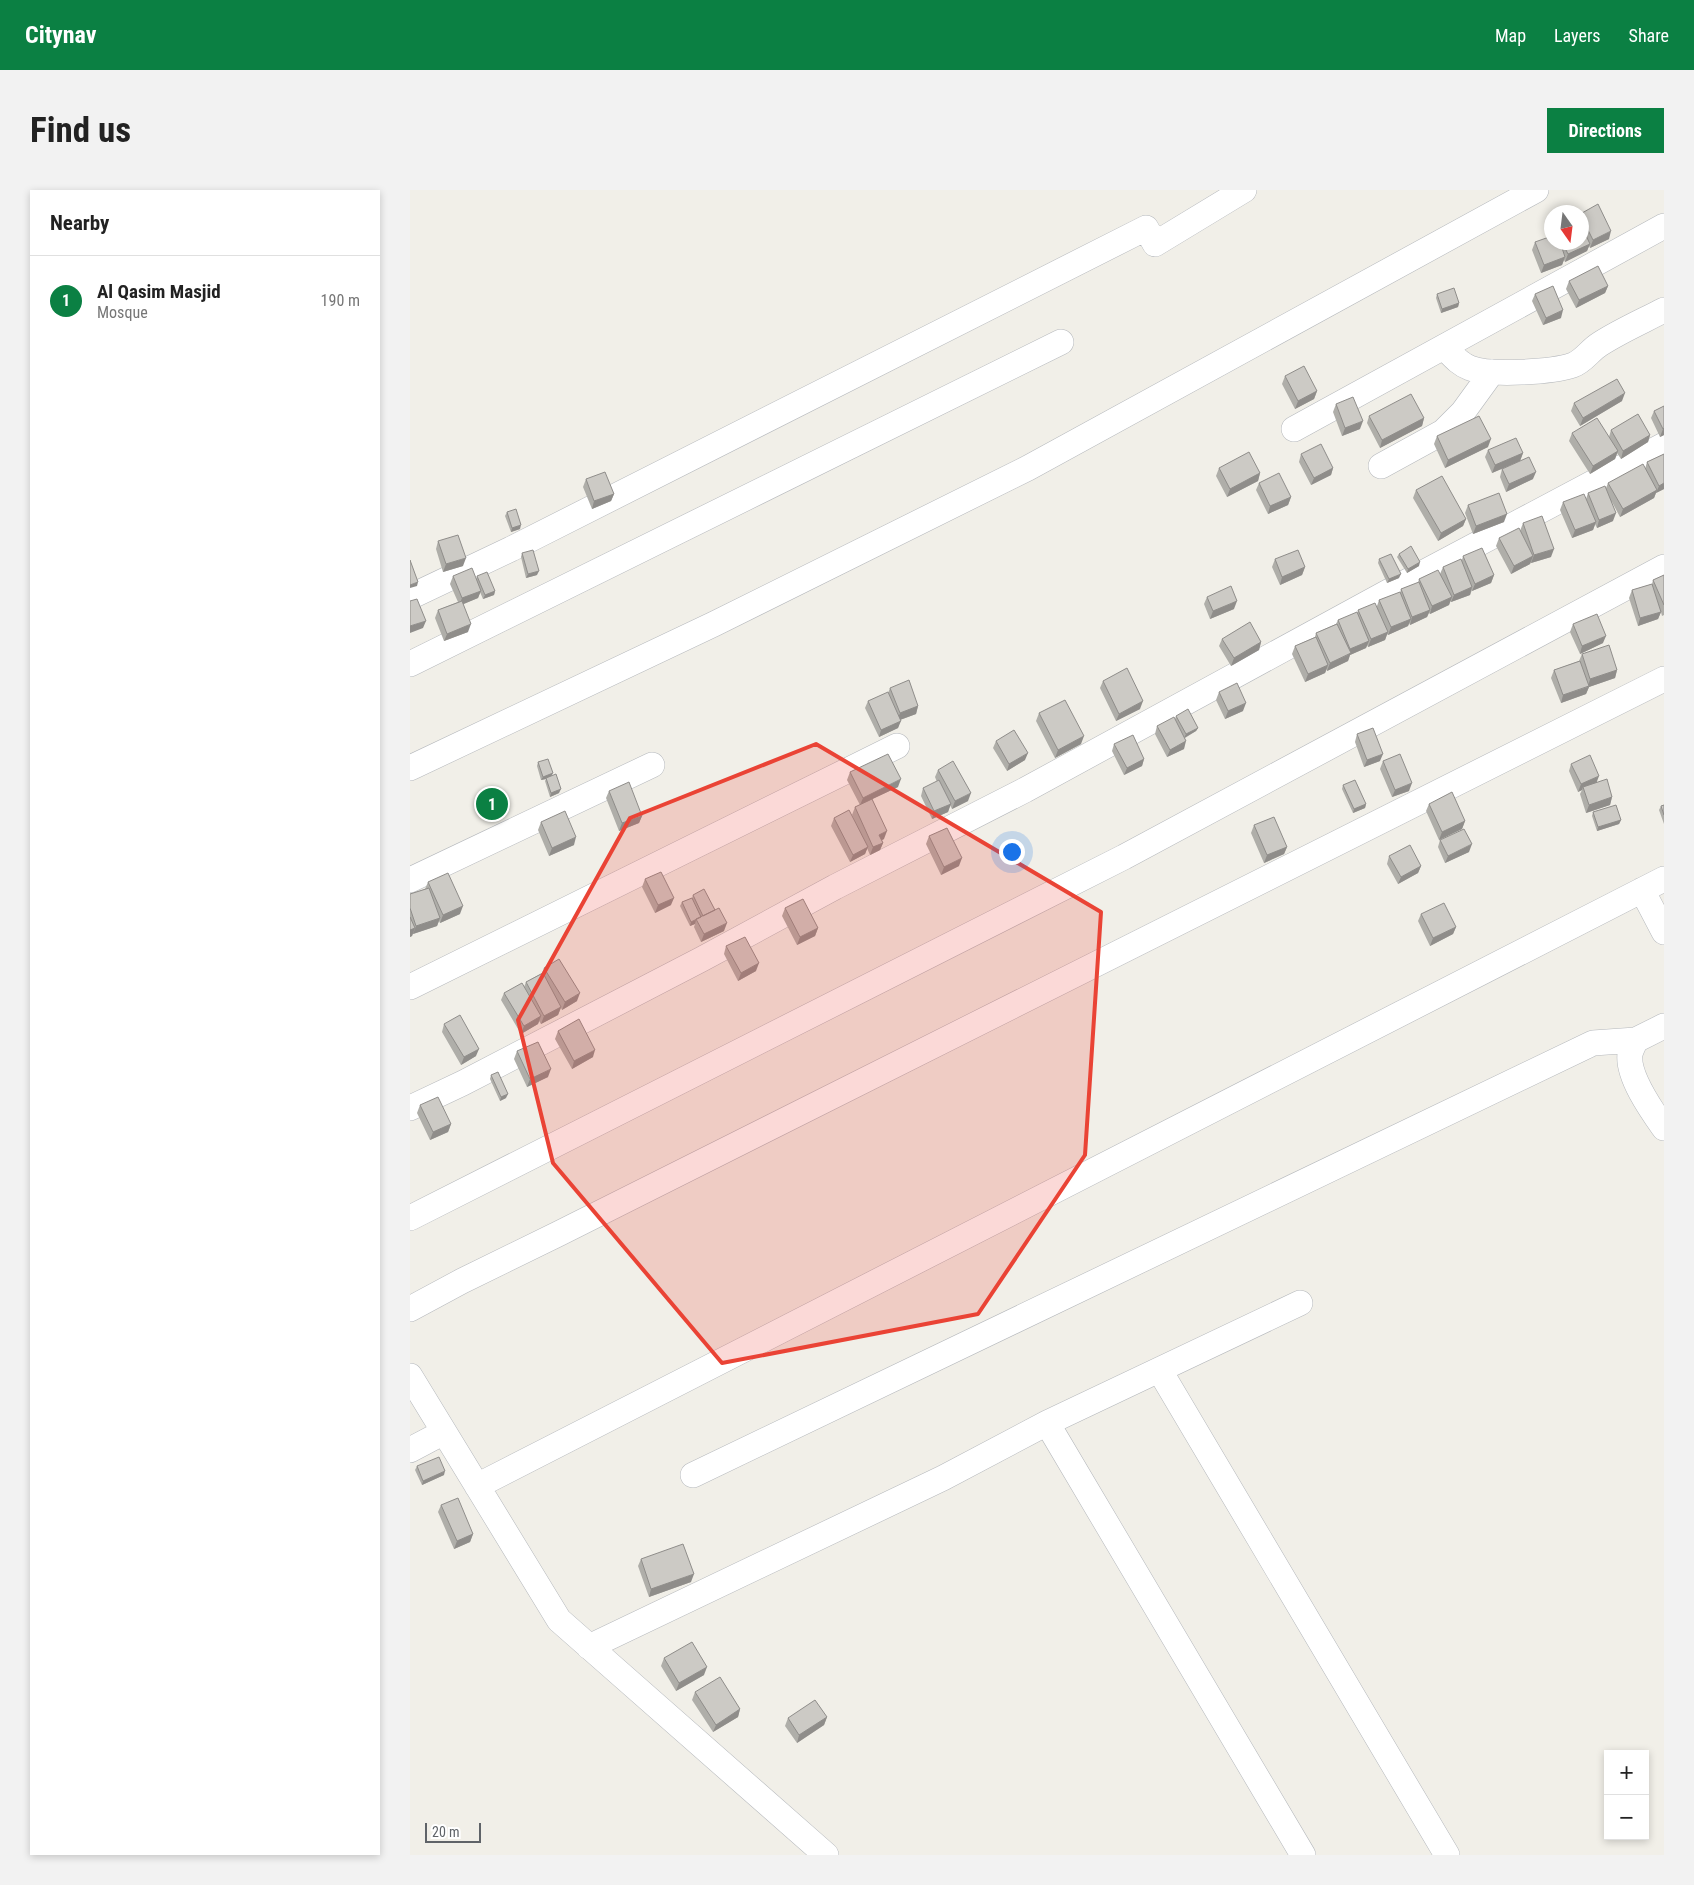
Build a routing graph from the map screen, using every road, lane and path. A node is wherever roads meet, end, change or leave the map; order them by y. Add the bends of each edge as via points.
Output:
1 (1244, 190) edge
2 (1536, 190) edge
3 (1664, 226) edge
4 (1664, 310) edge
5 (1061, 342) dead end
6 (1444, 347) junction
7 (1492, 372) junction
8 (1294, 429) dead end
9 (1664, 445) edge
10 (1381, 466) dead end
11 (1664, 567) edge
12 (410, 597) edge
13 (410, 664) edge
14 (1664, 679) edge
15 (896, 746) dead end
16 (652, 765) dead end
17 (410, 768) edge
18 (410, 880) edge
19 (1653, 885) edge
20 (1664, 932) edge
21 (410, 987) edge
22 (1664, 1026) edge
23 (1636, 1040) junction
24 (410, 1108) edge
25 (1664, 1128) edge
26 (410, 1218) edge
27 (1300, 1303) dead end
28 (410, 1309) edge
29 (1160, 1371) junction
30 (410, 1376) edge
31 (1046, 1424) junction
32 (444, 1432) junction
33 (410, 1450) edge
34 (693, 1475) dead end
35 (477, 1486) junction
36 (589, 1647) junction
37 (826, 1855) edge
38 (1303, 1855) edge
39 (1447, 1855) edge

1 - 12 street via 1155,244 1146,228
2 - 17 street via 1028,468 714,624
3 - 6 street
4 - 7 street via 1598,345 1574,364 1552,371
5 - 13 street
6 - 7 street via 1457,361 1470,368
6 - 8 street
7 - 10 street via 1464,412 1443,432
9 - 24 street via 1025,790
11 - 26 street via 1124,857
14 - 28 street
15 - 21 street
16 - 18 street
19 - 20 street
19 - 35 street
22 - 23 street
23 - 25 street via 1630,1055 1633,1075 1648,1106
23 - 34 street via 1593,1043
27 - 29 street
29 - 31 street
29 - 39 street
30 - 32 street
31 - 36 street via 943,1478
31 - 38 street
32 - 33 street
32 - 35 street
35 - 36 street via 559,1620
36 - 37 street

